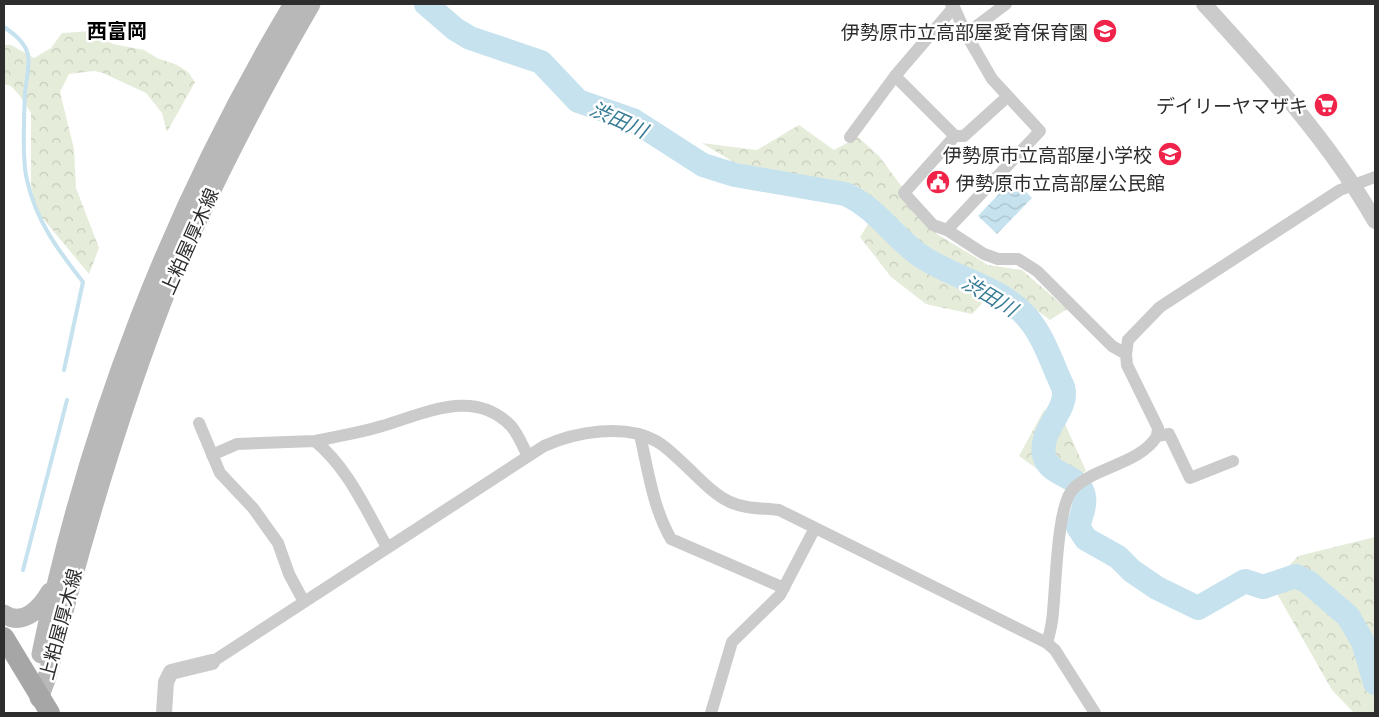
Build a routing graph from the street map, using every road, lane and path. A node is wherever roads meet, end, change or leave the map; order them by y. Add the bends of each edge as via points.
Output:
1 (293, 4) edge
2 (311, 4) edge
3 (1006, 4) edge
4 (1204, 4) edge
5 (952, 5) edge
6 (966, 34) junction
7 (895, 76) junction
8 (1007, 97) junction
9 (955, 136) junction
10 (850, 137) dead end
11 (1375, 177) edge
12 (1352, 184) junction
13 (1375, 221) edge
14 (947, 230) junction
15 (1126, 354) junction
16 (198, 422) dead end
17 (640, 435) junction
18 (1158, 436) junction
19 (314, 441) junction
20 (212, 455) junction
21 (528, 456) junction
22 (1233, 461) dead end
23 (815, 528) junction
24 (387, 547) junction
25 (55, 582) junction
26 (784, 588) junction
27 (304, 602) junction
28 (4, 614) edge
29 (4, 637) edge
30 (1047, 643) junction
31 (212, 662) joint
32 (42, 708) edge
33 (164, 713) edge
34 (711, 713) edge
35 (1095, 713) edge

1 - 25 main road, 上粕屋厚木線 via 252,72 212,150 159,267 100,425
2 - 32 main road, 上粕屋厚木線 via 223,165 172,275 120,418 83,540
3 - 6 street
4 - 12 street via 1278,84
5 - 6 street
5 - 7 street
6 - 8 street via 992,80
7 - 9 street
7 - 10 street
8 - 9 street via 964,136
8 - 14 street via 1040,131
9 - 14 street via 904,193 933,225
11 - 12 street
12 - 13 street
12 - 15 street via 1160,307 1128,340
14 - 15 street via 984,254 998,259 1018,259 1037,271 1112,346
15 - 18 street via 1127,365 1158,428
16 - 20 street
17 - 21 street via 612,432 562,438
17 - 23 street via 656,441 730,502 778,510
17 - 26 street via 656,505 671,539
18 - 22 street via 1169,434 1190,478 1218,474
18 - 30 street via 1142,451 1078,485 1066,499
19 - 20 street via 237,444
19 - 21 street via 380,427 443,406 460,405 495,414 511,427
19 - 24 street via 340,467
20 - 27 street via 220,473 253,508 278,543
21 - 24 street
23 - 26 street
23 - 30 street
24 - 27 street
25 - 28 main road via 36,611 16,618
25 - 32 main road, 上粕屋厚木線 via 39,664
26 - 34 street via 732,642
27 - 31 street
29 - 32 main road
30 - 35 street via 1055,650
31 - 33 street via 171,672 166,682

